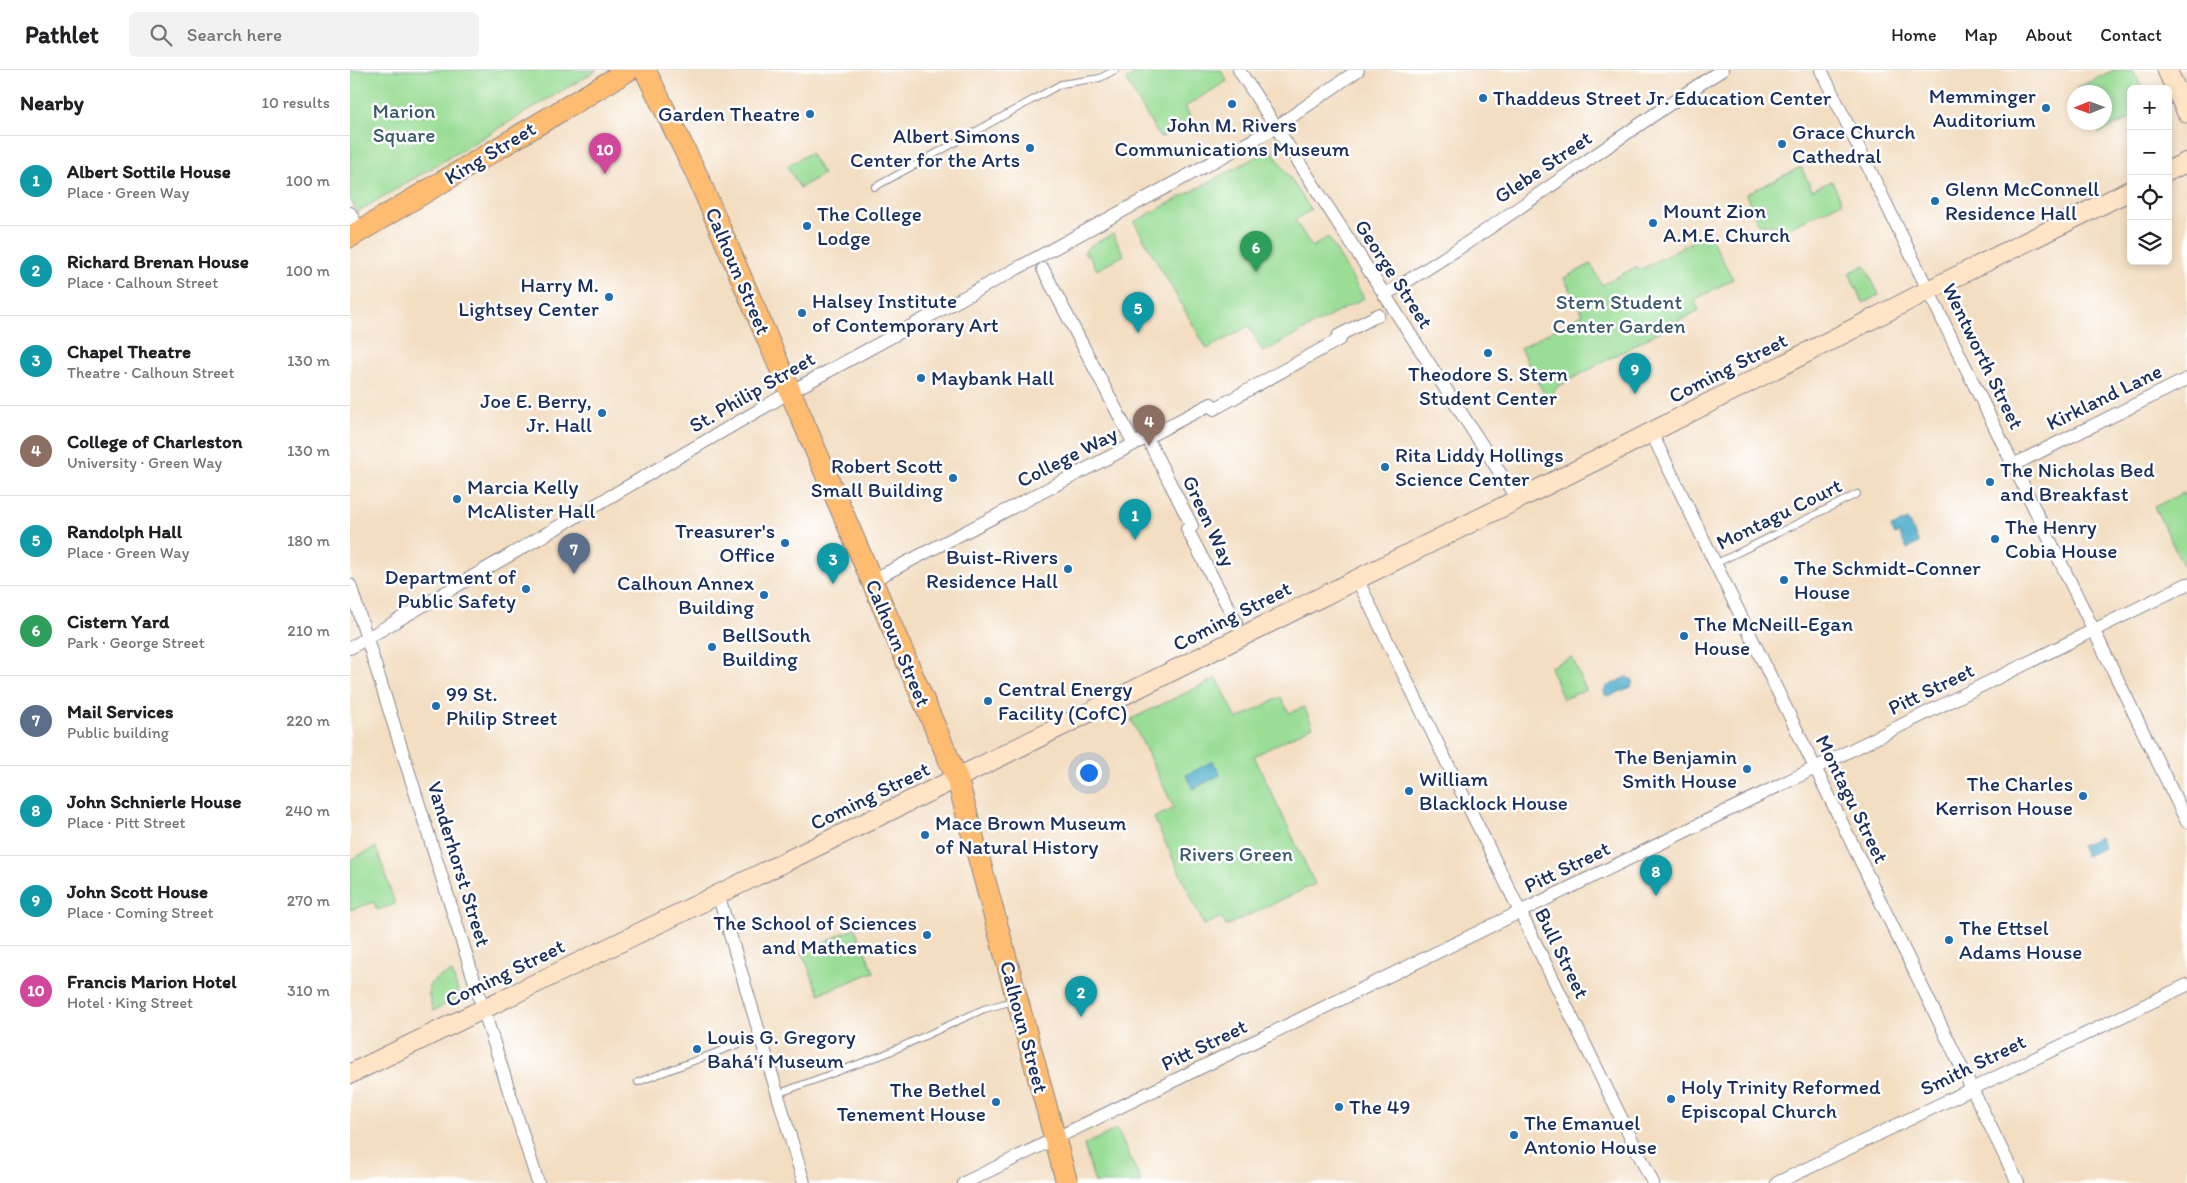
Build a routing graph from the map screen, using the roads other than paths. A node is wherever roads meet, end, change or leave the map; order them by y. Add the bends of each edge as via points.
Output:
1 (629, 70) edge
2 (645, 70) edge
3 (1114, 70) edge
4 (1239, 70) edge
5 (1358, 70) edge
6 (1722, 70) edge
7 (1821, 70) edge
8 (2167, 70) edge
9 (2174, 70) edge
10 (2184, 107) edge
11 (1275, 128) junction
12 (2187, 162) edge
13 (2172, 169) edge
14 (875, 187) dead end
15 (2127, 192) edge
16 (353, 227) edge
17 (1043, 269) dead end
18 (1929, 290) junction
19 (1384, 295) junction
20 (1378, 315) dead end
21 (2187, 379) edge
22 (790, 392) junction
23 (1651, 432) junction
24 (1147, 438) junction
25 (1134, 444) junction
26 (2013, 465) junction
27 (1857, 494) dead end
28 (1517, 500) junction
29 (1715, 564) junction
30 (1357, 579) junction
31 (871, 582) junction
32 (2187, 584) edge
33 (350, 585) edge
34 (1236, 622) dead end
35 (2094, 631) junction
36 (367, 637) junction
37 (350, 648) edge
38 (1815, 768) junction
39 (956, 778) junction
40 (2187, 822) edge
41 (718, 894) junction
42 (1520, 912) junction
43 (2187, 985) edge
44 (1016, 1000) junction
45 (484, 1008) junction
46 (760, 1036) junction
47 (350, 1074) edge
48 (638, 1082) dead end
49 (1972, 1088) junction
50 (777, 1094) junction
51 (1054, 1140) junction
52 (538, 1183) edge
53 (804, 1183) edge
54 (964, 1183) edge
55 (1067, 1183) edge
56 (1653, 1183) edge
57 (1777, 1183) edge
58 (2018, 1183) edge

1 - 16 main road, King Street
2 - 22 main road, Calhoun Street via 696,174
3 - 14 lane via 1100,78 1061,84
4 - 11 street, George Street
5 - 11 street, St. Philip Street
6 - 19 street, Glebe Street via 1550,188
7 - 18 street, Wentworth Street
8 - 10 street
9 - 10 street
11 - 19 street, George Street
11 - 22 street, St. Philip Street
12 - 13 street
15 - 18 street, Coming Street
17 - 25 street
18 - 23 street, Coming Street
18 - 26 street, Wentworth Street
19 - 28 street, George Street
20 - 24 street, College Way via 1214,409 1211,404
21 - 26 street, Kirkland Lane
22 - 31 main road, Calhoun Street
22 - 36 street, St. Philip Street
23 - 28 street, Coming Street
23 - 29 street, Montagu Street
24 - 25 street, College Way
24 - 34 street, Green Way via 1192,526 1187,529
25 - 31 street, College Way
26 - 35 street, Wentworth Street
27 - 29 lane, Montagu Court
28 - 30 street, Coming Street
29 - 38 street, Montagu Street
30 - 39 street, Coming Street
30 - 42 street, Bull Street
31 - 39 main road, Calhoun Street
32 - 35 street, Pitt Street
33 - 36 street, Vanderhorst Street
35 - 38 street, Pitt Street
35 - 40 street, Wentworth Street
36 - 37 street, St. Philip Street
36 - 45 street, Vanderhorst Street
38 - 42 street, Pitt Street
38 - 49 street, Montagu Street
39 - 41 street, Coming Street
39 - 44 main road, Calhoun Street
41 - 45 street, Coming Street
41 - 46 street
42 - 51 street, Pitt Street
42 - 56 street, Bull Street
43 - 49 street, Smith Street
44 - 50 lane via 984,1009 885,1054
44 - 51 main road, Calhoun Street
45 - 47 street, Coming Street
45 - 52 street, Vanderhorst Street
46 - 48 lane
46 - 50 street
49 - 57 street, Smith Street
49 - 58 street, Montagu Street
50 - 53 street
51 - 54 street, Pitt Street
51 - 55 main road, Calhoun Street

